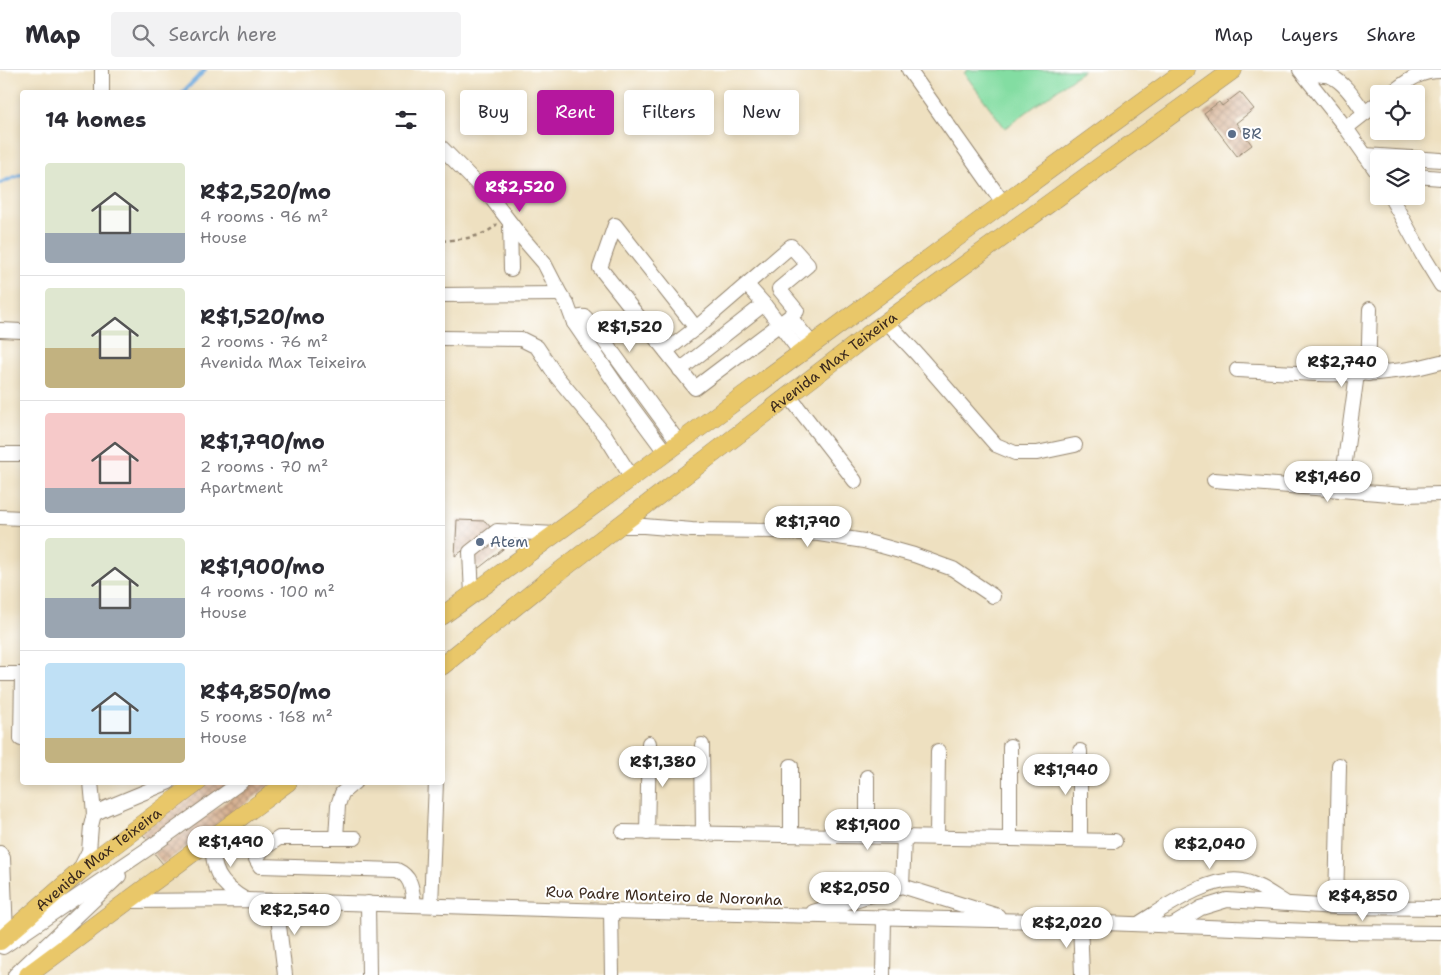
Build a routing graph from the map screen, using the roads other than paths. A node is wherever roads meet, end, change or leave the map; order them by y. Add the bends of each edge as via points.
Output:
1 (102, 70) edge
2 (909, 70) edge
3 (1186, 70) edge
4 (1233, 70) edge
5 (1441, 71) edge
6 (1302, 73) edge
7 (1403, 85) edge
8 (102, 90) edge
9 (1370, 109) edge
10 (1365, 113) junction
11 (1346, 128) junction
12 (1365, 155) junction
13 (1441, 160) edge
14 (449, 162) edge
15 (1370, 163) edge
16 (1425, 177) edge
17 (1441, 178) edge
18 (1004, 204) junction
19 (1395, 205) edge
20 (507, 220) junction
21 (511, 269) dead end
22 (764, 271) junction
23 (1441, 284) edge
24 (747, 285) junction
25 (779, 289) junction
26 (445, 295) edge
27 (563, 299) junction
28 (764, 304) junction
29 (1370, 309) dead end
30 (785, 321) junction
31 (886, 322) junction
32 (696, 328) junction
33 (0, 330) edge
34 (20, 331) edge
35 (445, 338) edge
36 (806, 348) junction
37 (666, 351) junction
38 (1441, 362) edge
39 (680, 370) junction
40 (1237, 370) dead end
41 (1362, 374) junction
42 (789, 396) junction
43 (1075, 445) dead end
44 (673, 448) junction
45 (0, 454) edge
46 (20, 454) edge
47 (632, 478) junction
48 (1214, 480) dead end
49 (855, 481) dead end
50 (1341, 490) junction
51 (1441, 494) edge
52 (0, 517) edge
53 (20, 518) edge
54 (619, 526) junction
55 (556, 534) junction
56 (472, 595) junction
57 (994, 596) dead end
58 (445, 614) edge
59 (445, 664) edge
60 (0, 674) edge
61 (20, 674) edge
62 (650, 743) dead end
63 (702, 745) dead end
64 (1010, 746) dead end
65 (938, 751) dead end
66 (1080, 751) dead end
67 (1340, 765) dead end
68 (791, 766) dead end
69 (867, 777) dead end
70 (91, 785) edge
71 (162, 785) edge
72 (194, 785) edge
73 (236, 785) edge
74 (284, 785) edge
75 (351, 785) edge
76 (436, 785) edge
77 (94, 814) junction
78 (623, 832) dead end
79 (647, 832) junction
80 (703, 834) junction
81 (791, 835) junction
82 (867, 837) junction
83 (904, 837) junction
84 (212, 838) junction
85 (336, 838) junction
86 (355, 838) dead end
87 (938, 838) junction
88 (1010, 839) junction
89 (1080, 840) junction
90 (1115, 841) dead end
91 (149, 848) junction
92 (0, 853) edge
93 (77, 874) junction
94 (902, 886) junction
95 (247, 900) junction
96 (128, 901) junction
97 (276, 901) junction
98 (368, 903) junction
99 (414, 904) junction
100 (1287, 904) junction
101 (431, 905) junction
102 (1336, 907) junction
103 (1441, 908) edge
104 (611, 911) junction
105 (800, 916) junction
106 (884, 917) junction
107 (1013, 920) junction
108 (1080, 922) junction
109 (1138, 924) junction
110 (1173, 925) junction
111 (1441, 933) edge
112 (2, 942) edge
113 (15, 975) edge
114 (28, 975) edge
115 (285, 975) edge
116 (369, 975) edge
117 (612, 975) edge
118 (883, 975) edge
119 (1082, 975) edge

1 - 8 street
2 - 18 street
3 - 18 main road, Avenida Max Teixeira
4 - 31 main road, Avenida Max Teixeira
5 - 7 street via 1418,74
6 - 10 street via 1333,77
6 - 11 street
9 - 10 street
10 - 11 street
11 - 12 street
12 - 13 street
12 - 15 street
14 - 20 street via 492,199
16 - 17 street
18 - 36 main road, Avenida Max Teixeira
19 - 23 street
20 - 21 street
20 - 27 street via 544,263
22 - 24 street
22 - 25 street
22 - 25 street via 791,246 808,265
24 - 28 street
24 - 32 street
25 - 30 street via 797,311
26 - 27 street
27 - 44 street
28 - 30 street
28 - 39 street
29 - 41 street
30 - 36 street
30 - 39 street via 695,388
31 - 42 main road, Avenida Max Teixeira
31 - 43 street via 996,445 1015,453 1037,453
32 - 37 street
32 - 37 street via 615,225 600,268
33 - 34 street
35 - 47 street via 521,339 537,347 557,377 605,435
36 - 44 main road, Avenida Max Teixeira
37 - 39 street
38 - 41 street via 1412,370
40 - 41 street
41 - 50 street
42 - 49 street
42 - 54 main road, Avenida Max Teixeira
44 - 47 main road, Avenida Max Teixeira
45 - 46 street
47 - 55 main road, Avenida Max Teixeira
48 - 50 street
50 - 51 street
52 - 53 street
54 - 57 street via 778,531 857,539 953,569
54 - 59 main road, Avenida Max Teixeira
55 - 56 main road, Avenida Max Teixeira
55 - 56 street via 497,531 470,552
56 - 58 main road, Avenida Max Teixeira
60 - 61 street
62 - 79 street
63 - 80 street
64 - 88 street
65 - 87 street
66 - 89 street
67 - 102 street
68 - 81 street
69 - 82 street
70 - 77 street
71 - 77 street
72 - 93 main road, Avenida Max Teixeira
73 - 91 street
74 - 84 main road
75 - 85 street via 342,793 338,805
76 - 101 street
77 - 93 street via 89,851
78 - 79 street
79 - 80 street
80 - 81 street
81 - 82 street
82 - 83 street
83 - 87 street
83 - 94 street
84 - 95 street via 212,856 220,880
84 - 96 main road
85 - 86 street
85 - 99 street via 279,838 263,849 256,859 260,866 397,870 409,879
87 - 88 street
88 - 89 street
89 - 90 street
91 - 112 street
91 - 113 street
92 - 112 street via 3,858
93 - 112 main road, Avenida Max Teixeira
94 - 105 street
94 - 107 street
95 - 96 street, Rua Padre Monteiro de Noronha
95 - 97 street, Rua Padre Monteiro de Noronha
96 - 114 main road
97 - 98 street, Rua Padre Monteiro de Noronha
97 - 115 street
98 - 99 street, Rua Padre Monteiro de Noronha
98 - 116 street
99 - 101 street, Rua Padre Monteiro de Noronha
100 - 102 street
100 - 109 street via 1254,885 1227,881 1191,893
100 - 110 street via 1227,900 1201,908
101 - 104 street, Rua Padre Monteiro de Noronha
102 - 103 street
104 - 105 street, Rua Padre Monteiro de Noronha
104 - 117 street
105 - 106 street, Rua Padre Monteiro de Noronha
106 - 107 street, Rua Padre Monteiro de Noronha
106 - 118 street
107 - 108 street, Rua Padre Monteiro de Noronha
108 - 109 street, Rua Padre Monteiro de Noronha
108 - 119 street
109 - 110 street, Rua Padre Monteiro de Noronha
110 - 111 street, Rua Padre Monteiro de Noronha

